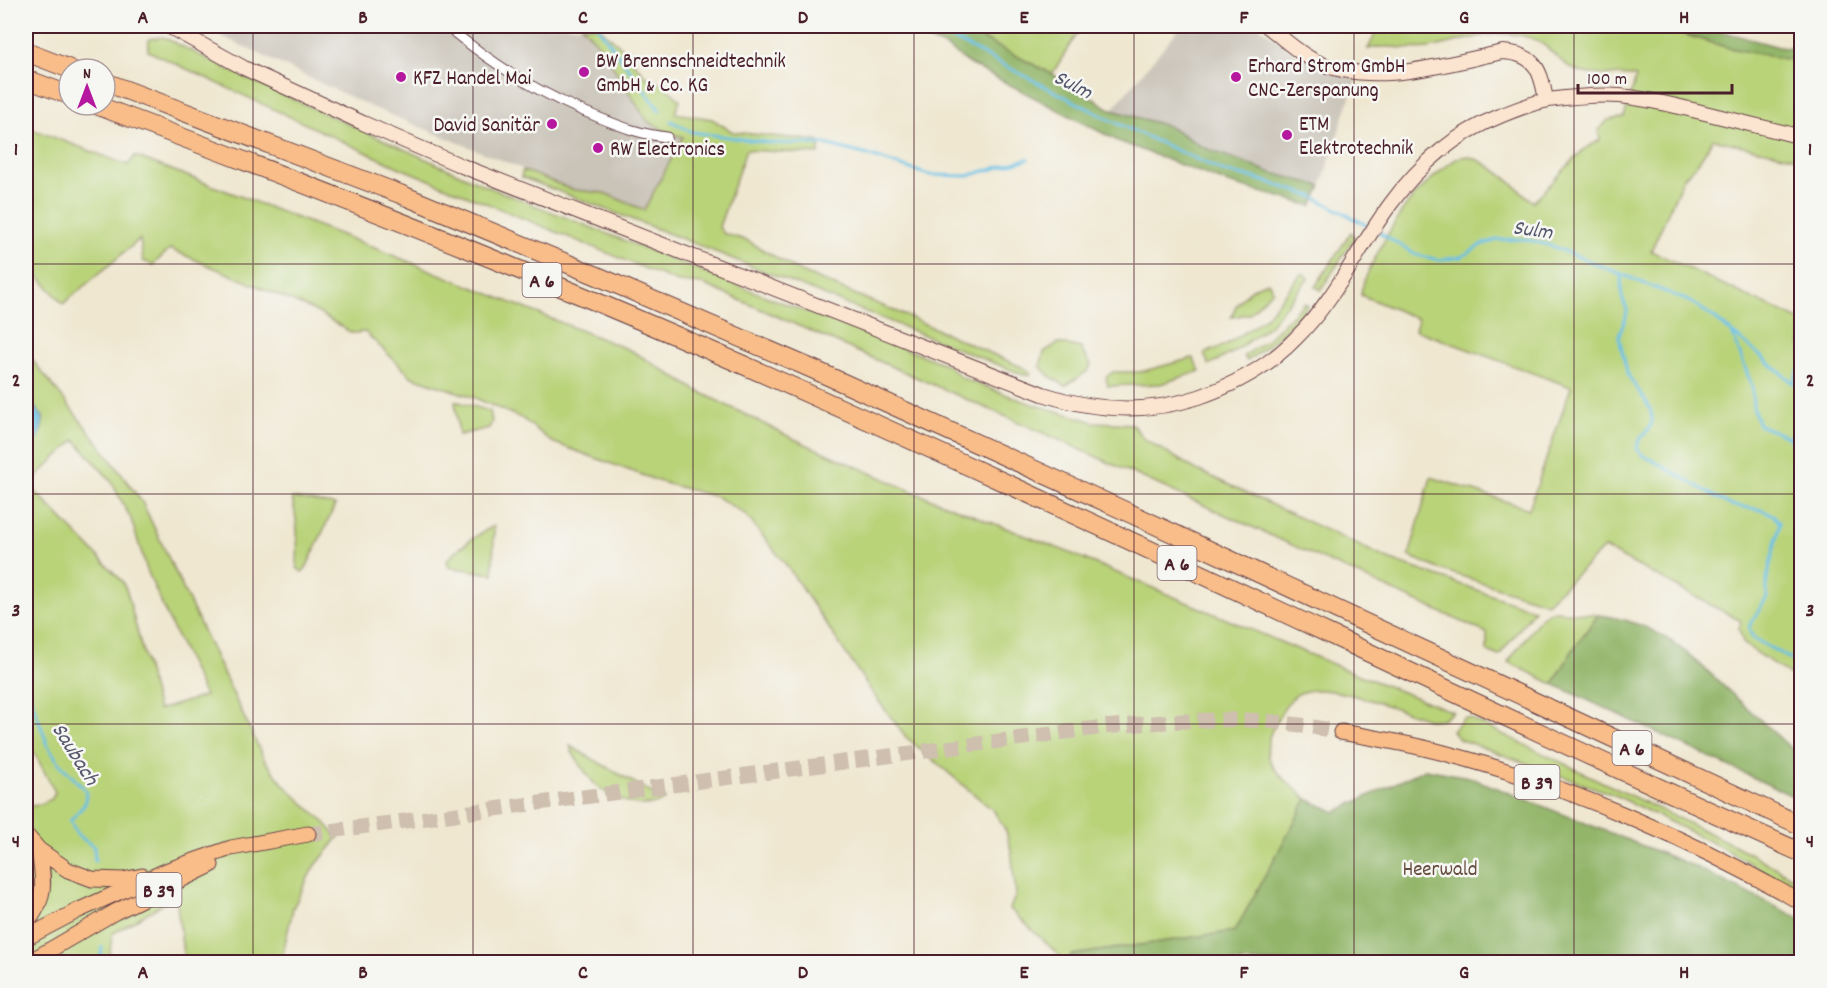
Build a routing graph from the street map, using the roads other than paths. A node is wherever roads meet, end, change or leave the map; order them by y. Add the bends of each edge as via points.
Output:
1 (168, 26) edge
2 (446, 26) edge
3 (1267, 26) edge
4 (26, 52) edge
5 (57, 64) edge
6 (26, 79) edge
7 (117, 87) edge
8 (57, 91) edge
9 (1546, 100) junction
10 (117, 113) edge
11 (667, 137) dead end
12 (1802, 137) edge
13 (1341, 732) tunnel mouth
14 (1802, 826) edge
15 (1747, 829) junction
16 (26, 835) edge
17 (39, 850) junction
18 (1802, 853) edge
19 (1802, 863) edge
20 (168, 870) junction
21 (1802, 903) edge
22 (26, 924) edge
23 (26, 938) edge
24 (28, 963) edge

1 - 9 street via 244,68 462,166 1065,401 1141,409 1209,393 1276,356 1329,300 1413,175 1443,147 1482,123
2 - 11 street via 484,57 559,102 650,136
3 - 9 street via 1314,61 1351,70 1407,72 1515,52 1532,61 1538,70
4 - 5 highway
6 - 8 highway
7 - 14 highway, A 6 via 400,194 701,320 951,430
9 - 12 street via 1595,96 1643,99
10 - 15 highway, A 6 via 369,209 678,336 940,453
13 - 21 main road, B 39 via 1444,753 1521,776 1664,833
15 - 18 highway
15 - 19 highway, A 6
16 - 17 main road
17 - 20 main road via 68,870 92,879 123,880
17 - 22 main road via 41,901
20 - 23 main road, B 39
20 - 24 main road, B 39 via 231,848 303,835 207,866 115,912

